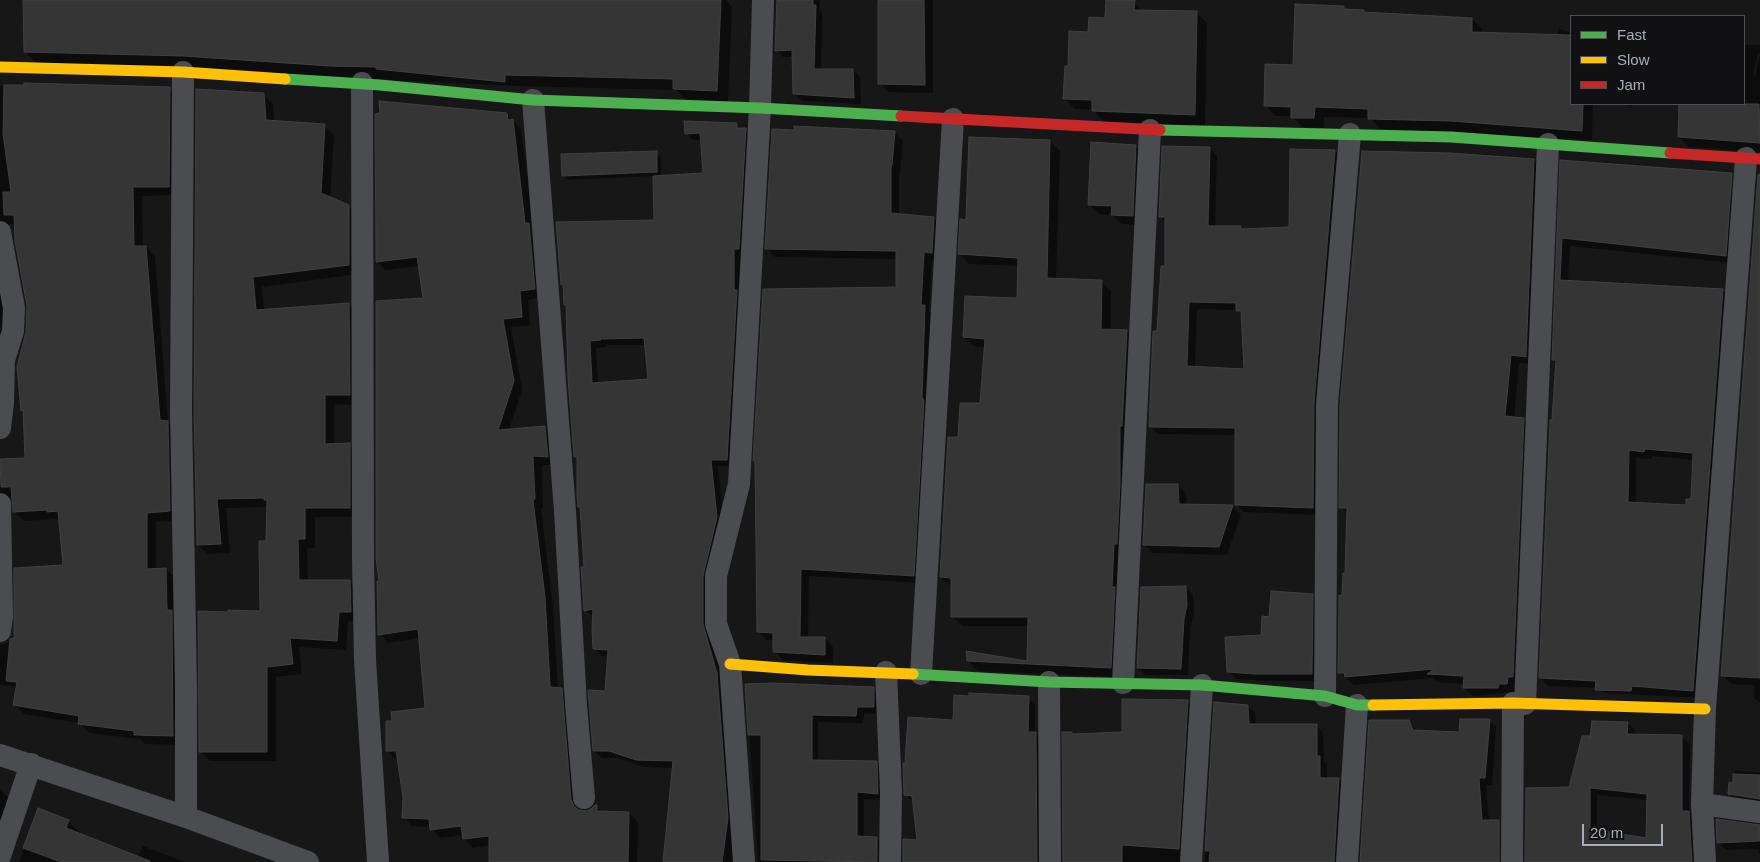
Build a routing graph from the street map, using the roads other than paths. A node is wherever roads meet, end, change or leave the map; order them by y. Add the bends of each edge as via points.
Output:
1 (763, 0) edge
2 (0, 67) edge
3 (183, 72) junction
4 (362, 83) junction
5 (533, 100) junction
6 (760, 108) junction
7 (953, 119) junction
8 (1150, 130) junction
9 (1350, 134) junction
10 (1548, 144) junction
11 (1753, 158) edge
12 (0, 232) edge
13 (0, 428) edge
14 (0, 504) edge
15 (0, 631) edge
16 (730, 664) junction
17 (886, 672) junction
18 (921, 674) junction
19 (1049, 682) junction
20 (1123, 683) junction
21 (1202, 685) junction
22 (1324, 696) junction
23 (1519, 703) junction
24 (1356, 705) junction
25 (1705, 709) junction
26 (0, 755) edge
27 (30, 764) junction
28 (584, 798) dead end
29 (1702, 804) junction
30 (1760, 812) edge
31 (186, 817) junction
32 (0, 856) edge
33 (308, 862) edge
34 (378, 862) edge
35 (744, 862) edge
36 (890, 862) edge
37 (1050, 862) edge
38 (1191, 862) edge
39 (1347, 862) edge
40 (1512, 862) edge
41 (1705, 862) edge

1 - 6 street
2 - 3 street
3 - 4 street
3 - 31 street via 181,412
4 - 5 street
4 - 34 street via 365,660
5 - 6 street
5 - 28 street
6 - 7 street
6 - 16 street via 739,484 716,576 716,624
7 - 8 street
7 - 18 street
8 - 9 street
8 - 20 street
9 - 10 street
9 - 22 street via 1327,404
10 - 11 street
10 - 23 street
11 - 25 street
12 - 13 street via 14,308 13,331 4,360
14 - 15 street
16 - 17 street
16 - 35 street
17 - 18 street
17 - 36 street
18 - 19 street
19 - 20 street
19 - 37 street
20 - 21 street
21 - 22 street
21 - 38 street
22 - 24 street
23 - 24 street
23 - 25 street
23 - 40 street
24 - 39 street
25 - 29 street
26 - 27 street
27 - 31 street
27 - 32 street
29 - 30 street
29 - 41 street
31 - 33 street

